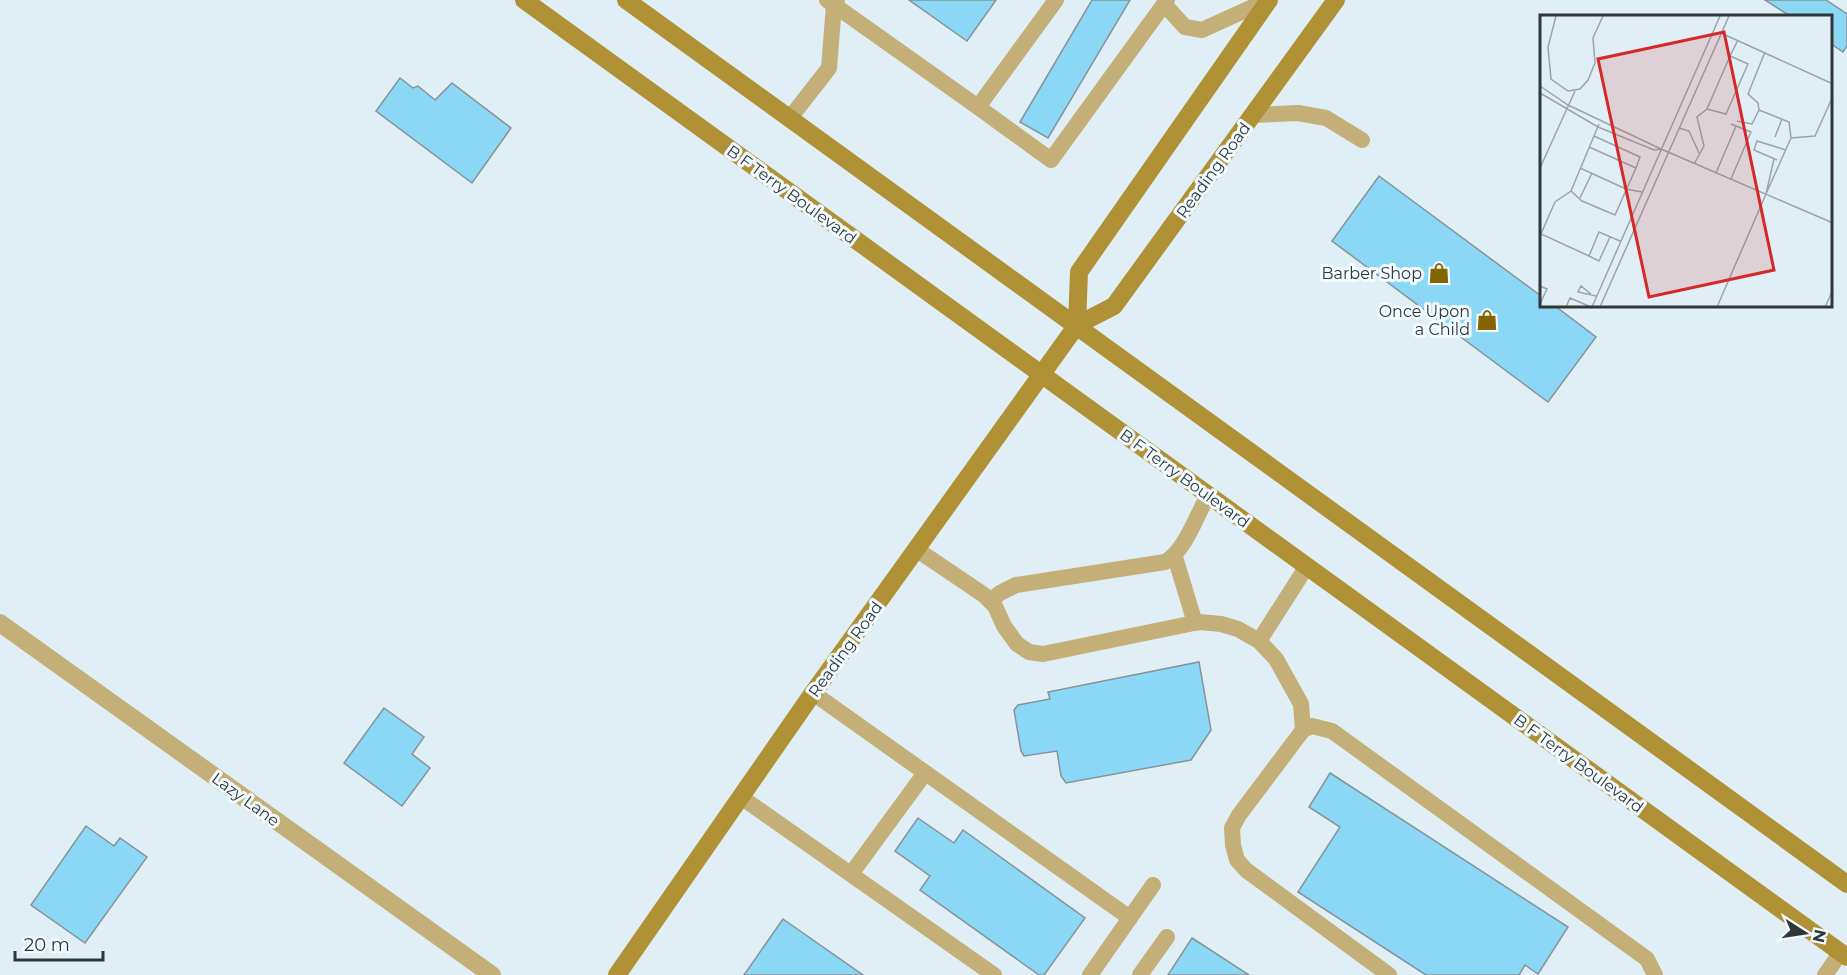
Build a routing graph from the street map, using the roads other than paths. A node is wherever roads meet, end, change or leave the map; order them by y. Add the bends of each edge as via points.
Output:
1 (524, 0) edge
2 (626, 0) edge
3 (1056, 0) edge
4 (1269, 0) edge
5 (1336, 0) edge
6 (833, 2) edge
7 (1166, 2) edge
8 (978, 107) junction
9 (1254, 115) junction
10 (790, 118) junction
11 (1362, 140) dead end
12 (1077, 325) junction
13 (1041, 374) junction
14 (1208, 495) junction
15 (916, 549) junction
16 (1175, 557) junction
17 (1306, 566) junction
18 (990, 601) junction
19 (0, 622) edge
20 (1195, 623) junction
21 (1259, 641) junction
22 (813, 693) junction
23 (1303, 730) junction
24 (925, 773) junction
25 (741, 797) junction
26 (851, 874) junction
27 (1847, 884) edge
28 (1153, 885) dead end
29 (1130, 918) junction
30 (1167, 937) dead end
31 (1844, 954) edge
32 (492, 975) edge
33 (617, 975) edge
34 (994, 975) edge
35 (1090, 975) edge
36 (1140, 975) edge
37 (1389, 975) edge
38 (1655, 975) edge
39 (1825, 975) edge

1 - 13 main road, B F Terry Boulevard
2 - 10 main road
3 - 8 lane
4 - 7 lane via 1202,30 1185,27
4 - 12 main road via 1079,272
5 - 9 main road, Reading Road
6 - 8 lane
6 - 10 lane via 829,68
7 - 8 lane via 1051,160
9 - 11 lane via 1298,113 1326,118
9 - 12 main road, Reading Road via 1114,306
10 - 12 main road
12 - 13 main road, Reading Road
12 - 27 main road
13 - 14 main road, B F Terry Boulevard
13 - 15 main road, Reading Road
14 - 16 lane
14 - 17 main road, B F Terry Boulevard
15 - 18 lane
15 - 22 main road, Reading Road
16 - 18 lane via 1165,562 1016,585
16 - 20 lane
17 - 21 lane
17 - 31 main road, B F Terry Boulevard
18 - 20 lane via 1017,644 1029,652 1043,654
19 - 32 street, Lazy Lane
20 - 21 lane via 1221,624
21 - 23 lane via 1276,659 1301,704
22 - 24 lane
22 - 25 main road, Reading Road
23 - 37 lane via 1232,828 1237,860
23 - 38 lane via 1312,726 1332,731 1647,959
24 - 26 lane
24 - 29 lane
25 - 26 lane
25 - 33 main road, Reading Road
26 - 34 lane
28 - 29 lane
29 - 35 lane
30 - 36 lane
31 - 39 lane

